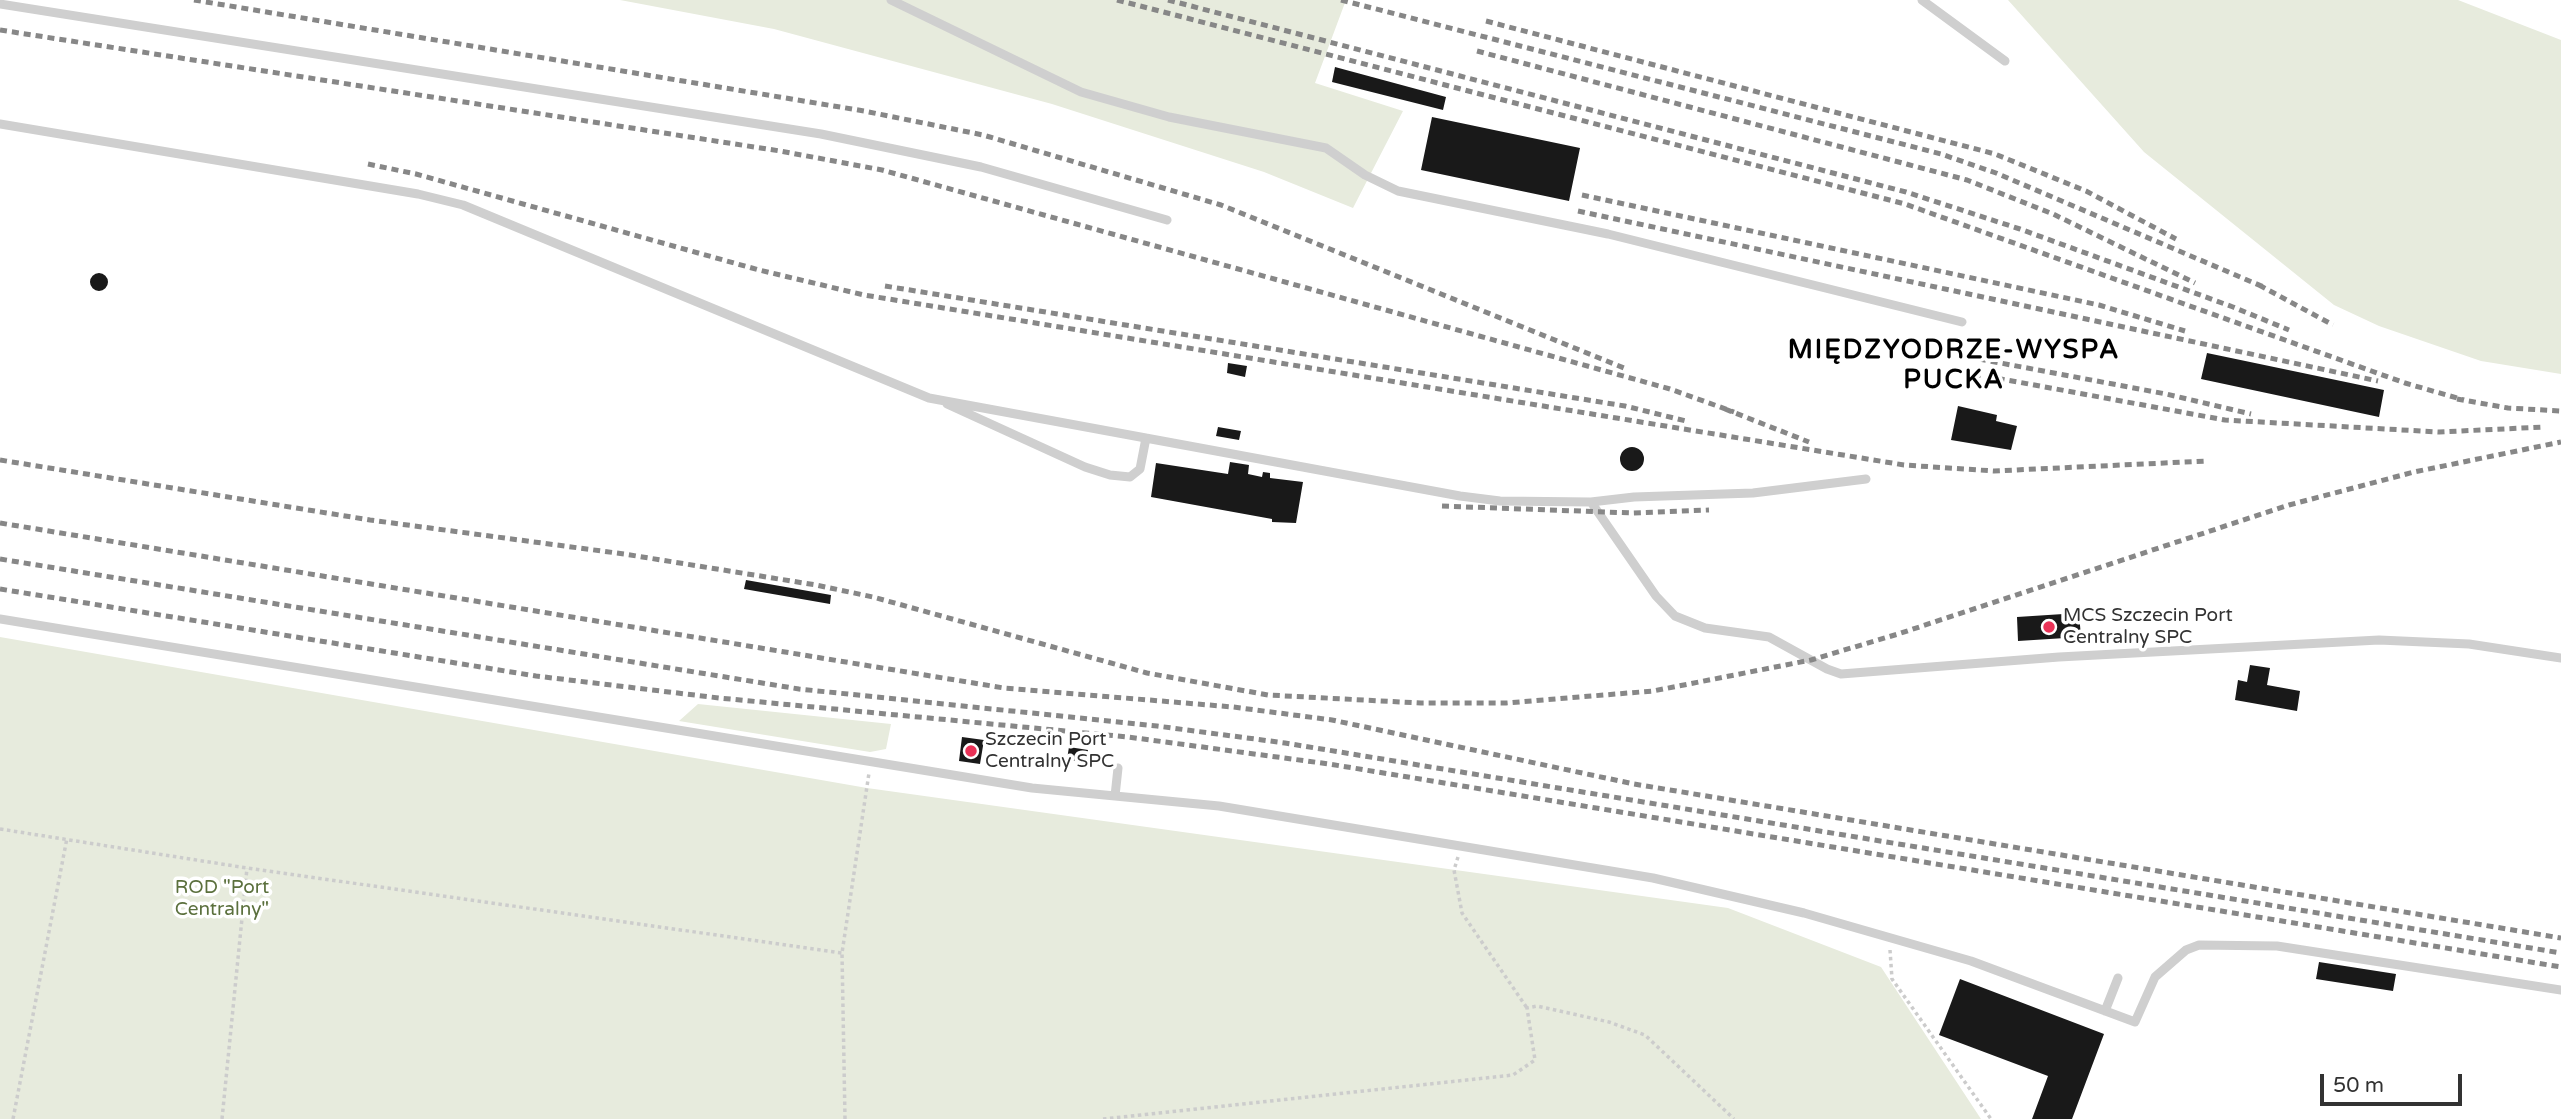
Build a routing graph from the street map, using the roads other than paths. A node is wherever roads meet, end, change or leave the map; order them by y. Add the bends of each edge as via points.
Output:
1 (891, 0) edge
2 (1922, 0) edge
3 (0, 4) edge
4 (2005, 61) dead end
5 (0, 124) edge
6 (1167, 220) dead end
7 (1962, 322) dead end
8 (940, 400) junction
9 (1146, 438) junction
10 (1866, 479) dead end
11 (1591, 502) junction
12 (0, 619) edge
13 (2561, 658) edge
14 (1118, 768) dead end
15 (1115, 796) junction
16 (2118, 978) dead end
17 (2561, 990) edge
18 (2105, 1010) junction

1 - 7 lane via 1081,92 1169,117 1326,148 1364,175 1398,191 1696,255
2 - 4 lane
3 - 6 lane via 821,134 981,167
5 - 8 lane via 463,205
8 - 9 lane
8 - 9 lane via 1110,475 1129,477 1140,469
9 - 11 lane via 1460,496
10 - 11 lane via 1753,493
11 - 13 lane via 1675,616 1705,628 1769,637 1841,674 2379,640 2469,644
12 - 15 lane via 924,772
14 - 15 lane
15 - 18 lane via 1219,806 1710,890 1971,961
16 - 18 lane
17 - 18 lane via 2277,946 2216,944 2186,950 2160,972 2135,1022

